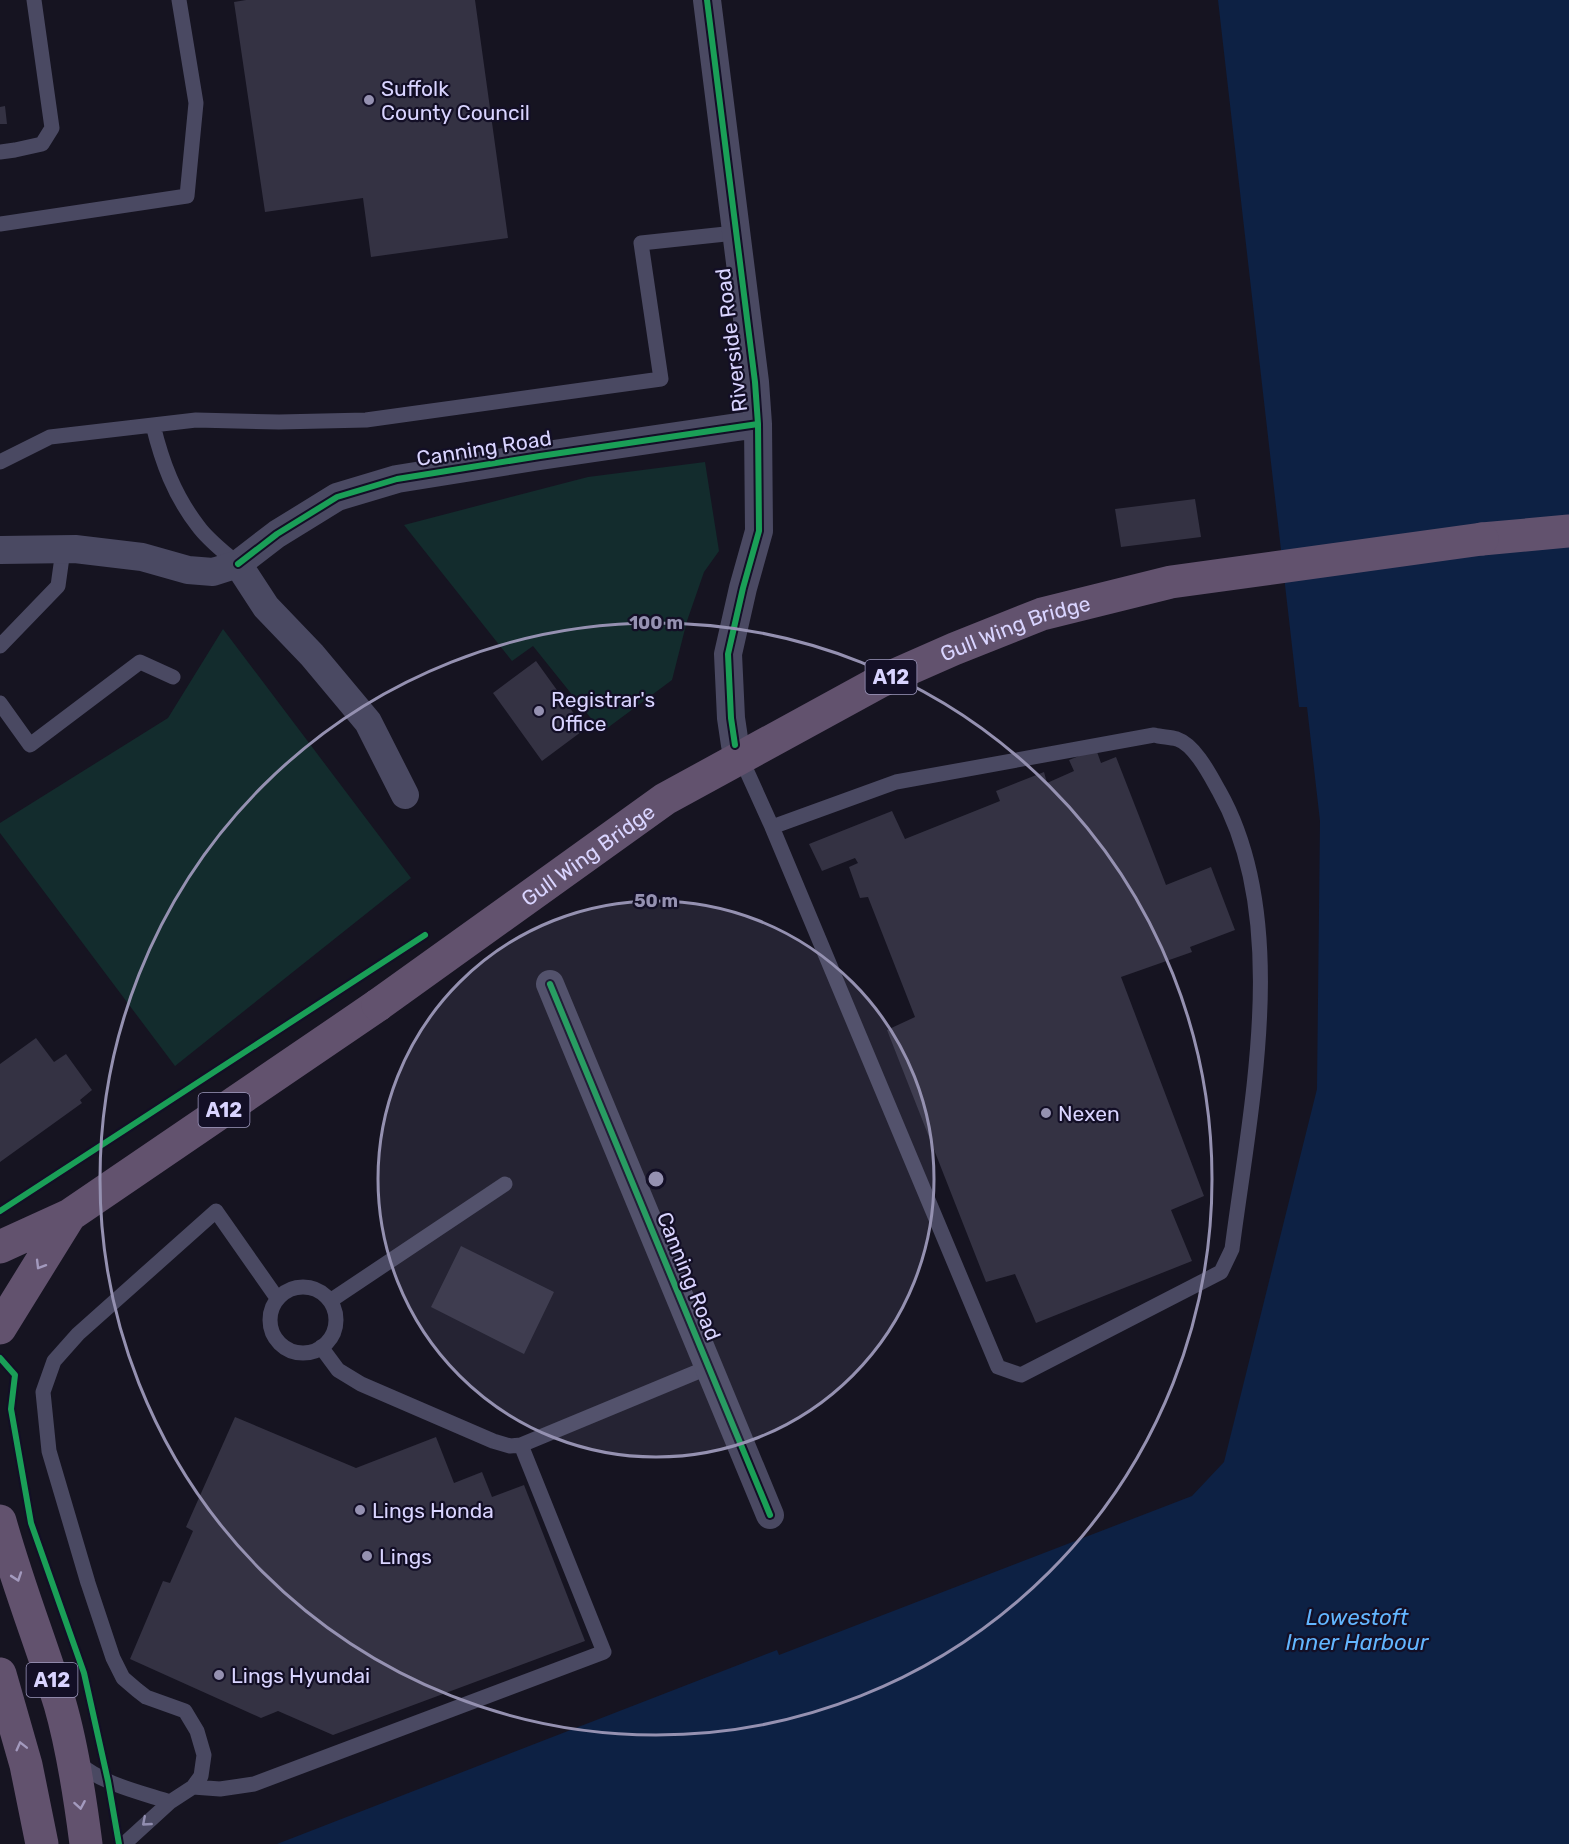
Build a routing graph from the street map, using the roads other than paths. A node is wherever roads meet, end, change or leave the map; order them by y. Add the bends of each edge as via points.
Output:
1 (34, 0) edge
2 (179, 0) edge
3 (707, 0) edge
4 (0, 152) edge
5 (0, 224) edge
6 (735, 232) junction
7 (758, 424) junction
8 (153, 425) junction
9 (0, 462) edge
10 (1569, 531) edge
11 (0, 550) edge
12 (63, 550) junction
13 (237, 564) junction
14 (0, 646) edge
15 (173, 677) dead end
16 (0, 703) edge
17 (735, 745) joint
18 (405, 795) dead end
19 (772, 827) junction
20 (550, 984) dead end
21 (505, 1184) dead end
22 (70, 1215) junction
23 (0, 1246) edge
24 (277, 1298) junction
25 (330, 1301) junction
26 (0, 1328) edge
27 (321, 1347) junction
28 (709, 1367) junction
29 (521, 1445) junction
30 (770, 1515) dead end
31 (0, 1521) edge
32 (0, 1674) edge
33 (72, 1757) junction
34 (193, 1787) junction
35 (170, 1802) junction
36 (42, 1844) edge
37 (86, 1844) edge
38 (124, 1844) edge

1 - 4 lane via 52,128 42,144
2 - 5 lane via 196,103 187,196
3 - 6 street, Riverside Road
6 - 7 street, Riverside Road
6 - 8 lane via 641,243 661,379 366,420 196,420
7 - 13 street, Canning Road via 396,479 337,497
7 - 17 street, Riverside Road via 759,531 728,654
8 - 9 lane via 50,437
8 - 13 lane via 163,463 179,499 199,527
10 - 22 highway, Gull Wing Bridge / A12, bridge via 1482,539 1171,582 1042,614 879,682 665,799 378,1005
11 - 12 street, Canning Road
12 - 13 street, Canning Road via 142,557 188,570 213,572
12 - 14 lane via 58,586
13 - 18 street via 266,608 368,722
15 - 16 lane via 140,662 30,745
17 - 19 lane
19 - 19 lane via 998,1367 1021,1375 1221,1272 1233,1250 1257,1058 1261,964 1254,886 1232,814 1201,760 1178,739 1154,735 896,782
20 - 28 street, Canning Road
21 - 25 lane
22 - 23 highway, A12
22 -> 26 highway, A12
24 - 25 lane via 286,1291 309,1287
24 - 27 lane via 270,1327 279,1343 295,1353
24 - 34 lane via 216,1211 78,1334 54,1360 43,1392 49,1451 113,1658 123,1677 146,1697 185,1711 197,1731 204,1755 201,1776
25 - 27 lane via 336,1323 333,1334
27 - 29 lane via 338,1370 361,1384 493,1441
28 - 29 lane
28 - 30 street, Canning Road
29 - 34 lane via 604,1652 254,1784 220,1789
31 -> 33 highway, A12 via 60,1706
36 -> 32 highway, A12 via 26,1765
33 - 35 lane via 102,1778
33 -> 37 highway, A12
34 - 35 lane
35 -> 38 lane

